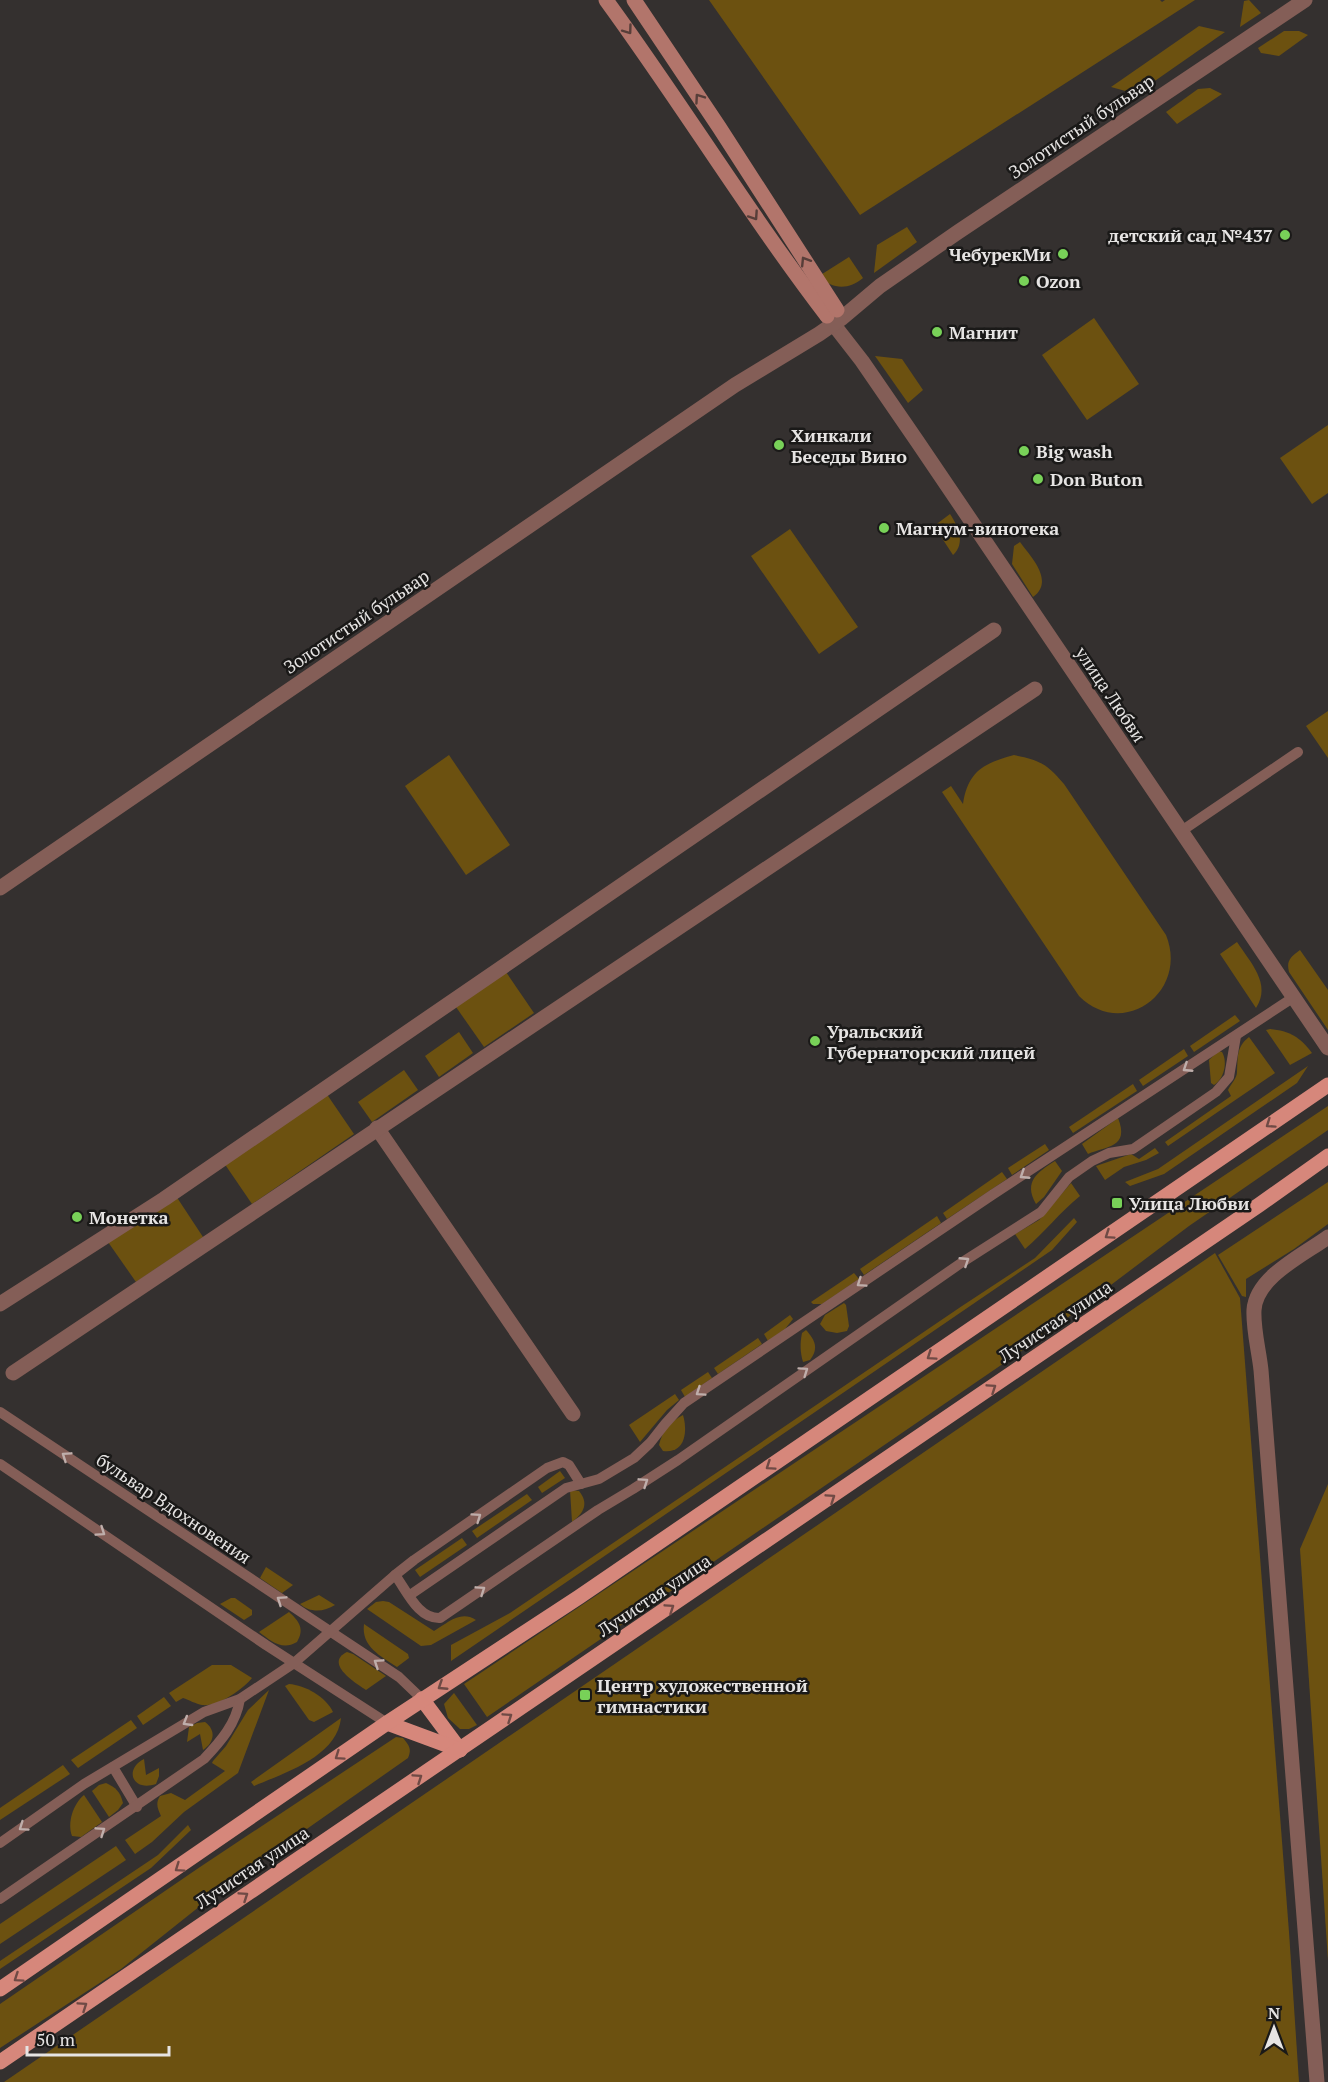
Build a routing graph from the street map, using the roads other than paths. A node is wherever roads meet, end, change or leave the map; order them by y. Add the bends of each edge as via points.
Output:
1 (606, 0) edge
2 (634, 0) edge
3 (1305, 0) edge
4 (835, 317) junction
5 (994, 630) dead end
6 (1035, 689) dead end
7 (1298, 752) dead end
8 (1180, 832) junction
9 (0, 888) edge
10 (1294, 998) junction
11 (1236, 1036) junction
12 (1328, 1048) edge
13 (1328, 1085) edge
14 (377, 1128) junction
15 (1328, 1156) edge
16 (1328, 1237) edge
17 (0, 1304) edge
18 (13, 1373) dead end
19 (0, 1412) edge
20 (573, 1414) dead end
21 (0, 1464) edge
22 (581, 1484) junction
23 (395, 1575) junction
24 (410, 1595) junction
25 (330, 1632) junction
26 (294, 1663) junction
27 (240, 1699) junction
28 (422, 1699) junction
29 (387, 1723) junction
30 (460, 1750) junction
31 (113, 1767) junction
32 (137, 1807) junction
33 (0, 1843) edge
34 (0, 1899) edge
35 (0, 1989) edge
36 (0, 2062) edge
37 (1317, 2082) edge

1 -> 4 street via 784,260
4 -> 2 street via 719,127
3 - 4 street, Золотистый бульвар
4 - 8 street, улица Любви
4 - 9 street, Золотистый бульвар
5 - 17 street via 164,1199
6 - 14 street
7 - 8 lane
8 - 10 street, улица Любви
10 - 11 lane
10 - 12 street, улица Любви
11 -> 22 lane via 684,1403 634,1458 599,1479
24 -> 11 lane via 420,1610 431,1618 440,1618 633,1489 1041,1212 1070,1177 1092,1161 1133,1149 1216,1092 1229,1077
13 -> 28 main road
14 - 18 street
14 - 20 street
30 -> 15 main road, Лучистая улица
16 - 37 street via 1266,1281 1254,1310
25 -> 19 lane, бульвар Вдохновения
21 -> 26 lane
23 -> 22 lane via 547,1468 563,1462
22 - 24 lane via 542,1502
23 - 24 lane
23 - 25 lane
25 - 26 lane
28 -> 25 lane, бульвар Вдохновения via 399,1677
26 - 27 lane
26 - 29 lane
27 -> 31 lane via 204,1712
27 - 32 lane via 237,1715 210,1753
28 - 29 main road
28 - 30 main road
29 - 30 main road
29 -> 35 main road
36 -> 30 main road, Лучистая улица
31 - 32 lane
31 -> 33 lane
34 -> 32 lane

